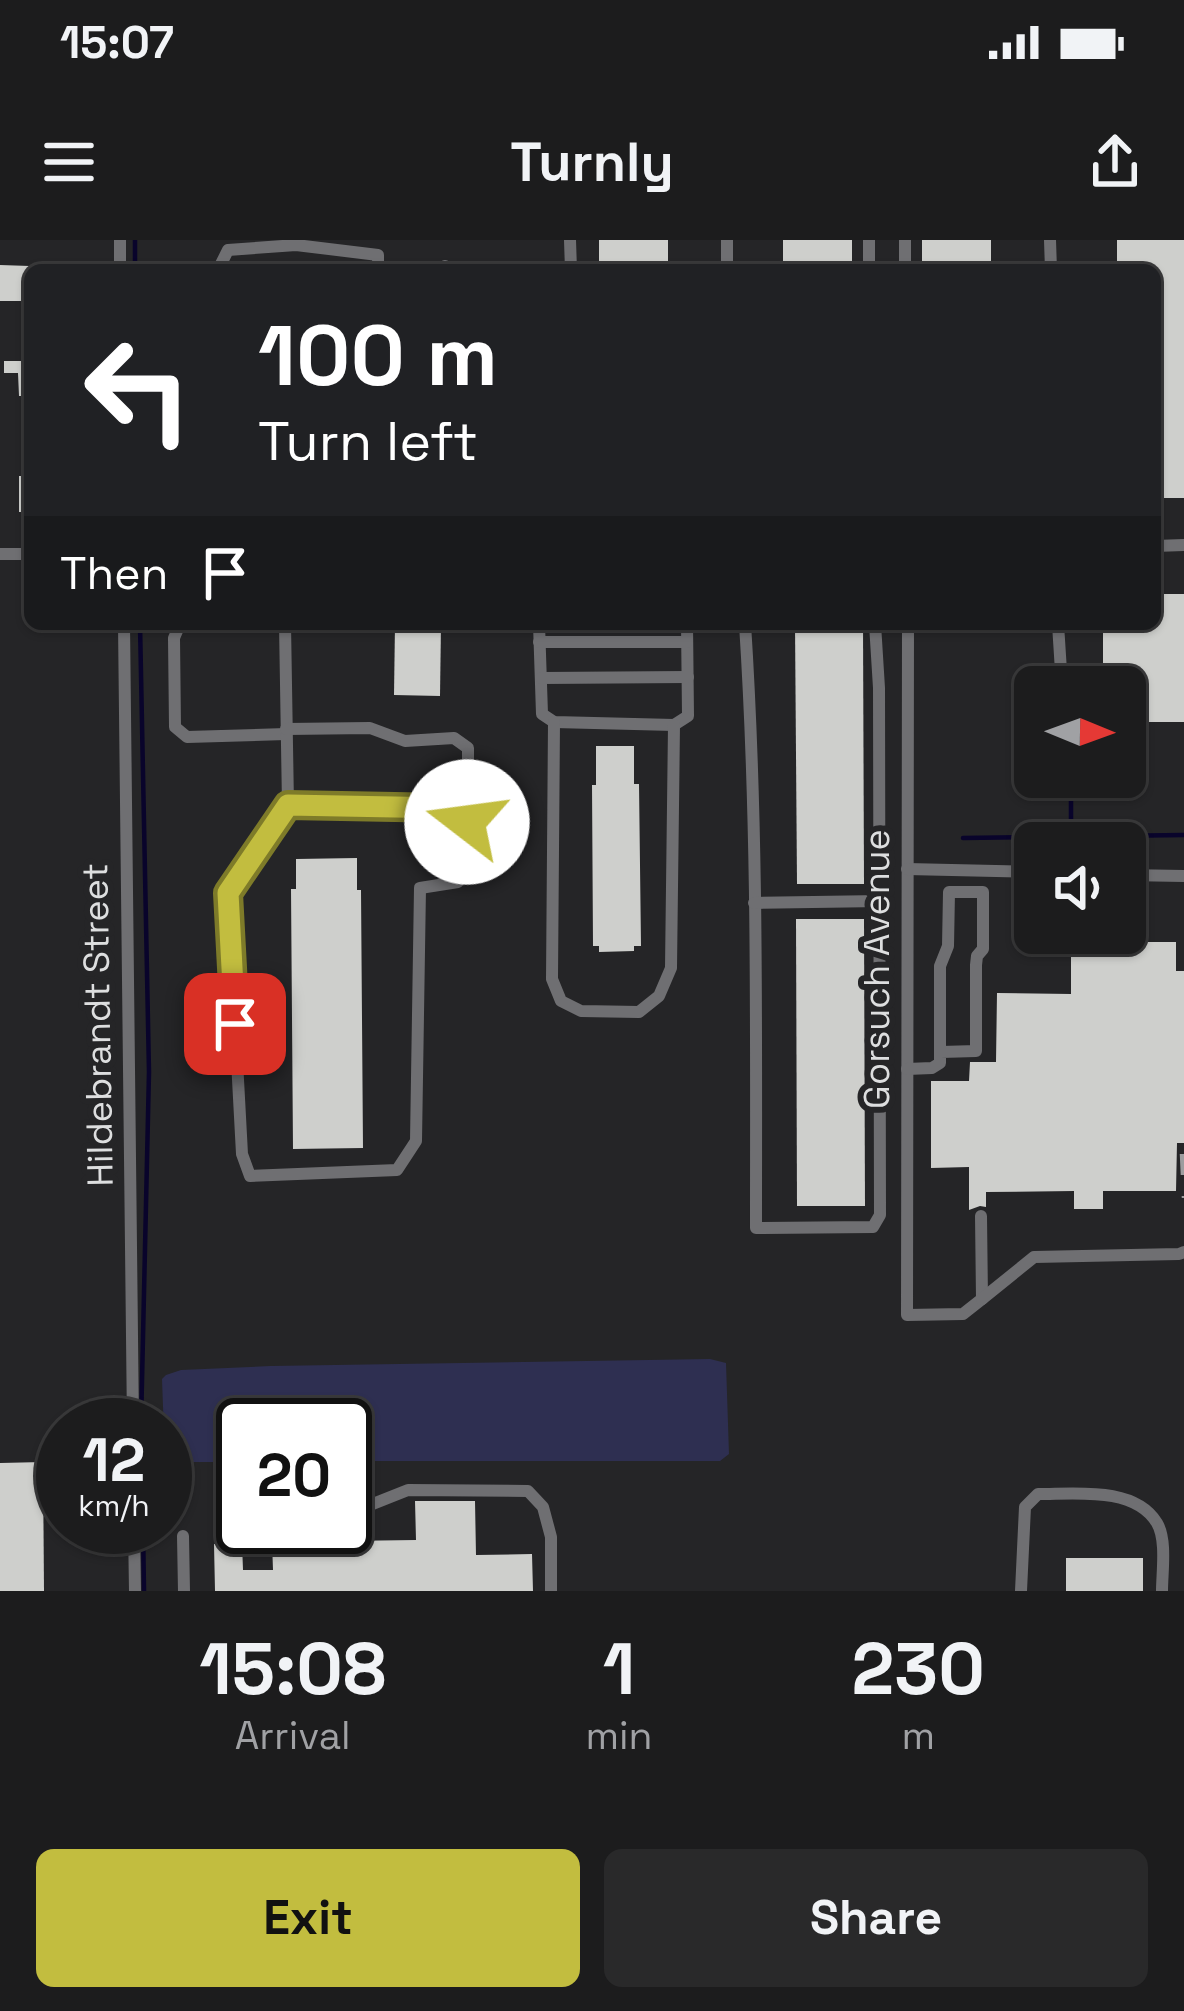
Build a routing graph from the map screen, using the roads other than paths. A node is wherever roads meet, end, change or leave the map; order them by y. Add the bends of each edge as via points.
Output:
1 (221, 264) edge
2 (378, 264) edge
3 (124, 630) edge
4 (178, 630) edge
5 (284, 630) edge
6 (538, 630) edge
7 (687, 630) edge
8 (745, 630) edge
9 (875, 630) edge
10 (908, 630) edge
11 (1058, 630) edge
12 (687, 641) junction
13 (539, 642) junction
14 (1060, 666) edge
15 (688, 677) junction
16 (541, 679) junction
17 (554, 722) junction
18 (674, 725) junction
19 (286, 731) junction
20 (288, 805) junction
21 (467, 822) junction
22 (908, 869) junction
23 (1014, 872) edge
24 (1146, 875) edge
25 (1184, 876) edge
26 (881, 902) junction
27 (754, 903) junction
28 (941, 1052) junction
29 (907, 1069) junction
30 (981, 1216) dead end
31 (1184, 1252) edge
32 (982, 1299) junction
33 (133, 1398) edge
34 (372, 1504) edge
35 (134, 1554) edge
36 (183, 1554) edge
37 (135, 1591) edge
38 (184, 1591) edge
39 (551, 1591) edge
40 (1021, 1591) edge
41 (1162, 1591) edge

1 - 2 street via 228,250 296,245 378,255
3 - 33 street, Hildebrandt Street
4 - 19 street via 176,728 188,736
5 - 19 street
6 - 13 street
7 - 12 street
8 - 27 street
9 - 26 street
10 - 22 street, Gorsuch Avenue
11 - 14 street
12 - 13 street
12 - 15 street
13 - 16 street
15 - 16 street
15 - 18 street via 688,716
16 - 17 street via 542,714
17 - 18 street
17 - 18 street via 552,980 561,1001 580,1011 639,1012 671,968
19 - 20 street
19 - 21 street via 370,728 406,741 454,738 468,748
20 - 21 street via 448,808
20 - 21 street via 228,893 242,1154 250,1176 398,1170 416,1141 420,888 458,882 469,868
22 - 23 street
22 - 29 street, Gorsuch Avenue
24 - 25 street
26 - 27 street
26 - 27 street via 880,1215 873,1227 845,1228 756,1228
28 - 28 street via 949,892 983,892 976,1051
28 - 29 street via 937,1067
29 - 32 street, Gorsuch Avenue via 907,1315 963,1314
30 - 32 street
31 - 32 street via 1034,1257
34 - 39 street via 408,1490 528,1492 543,1507 551,1537
35 - 37 street
36 - 38 street
40 - 41 street via 1025,1507 1038,1494 1112,1494 1157,1523

